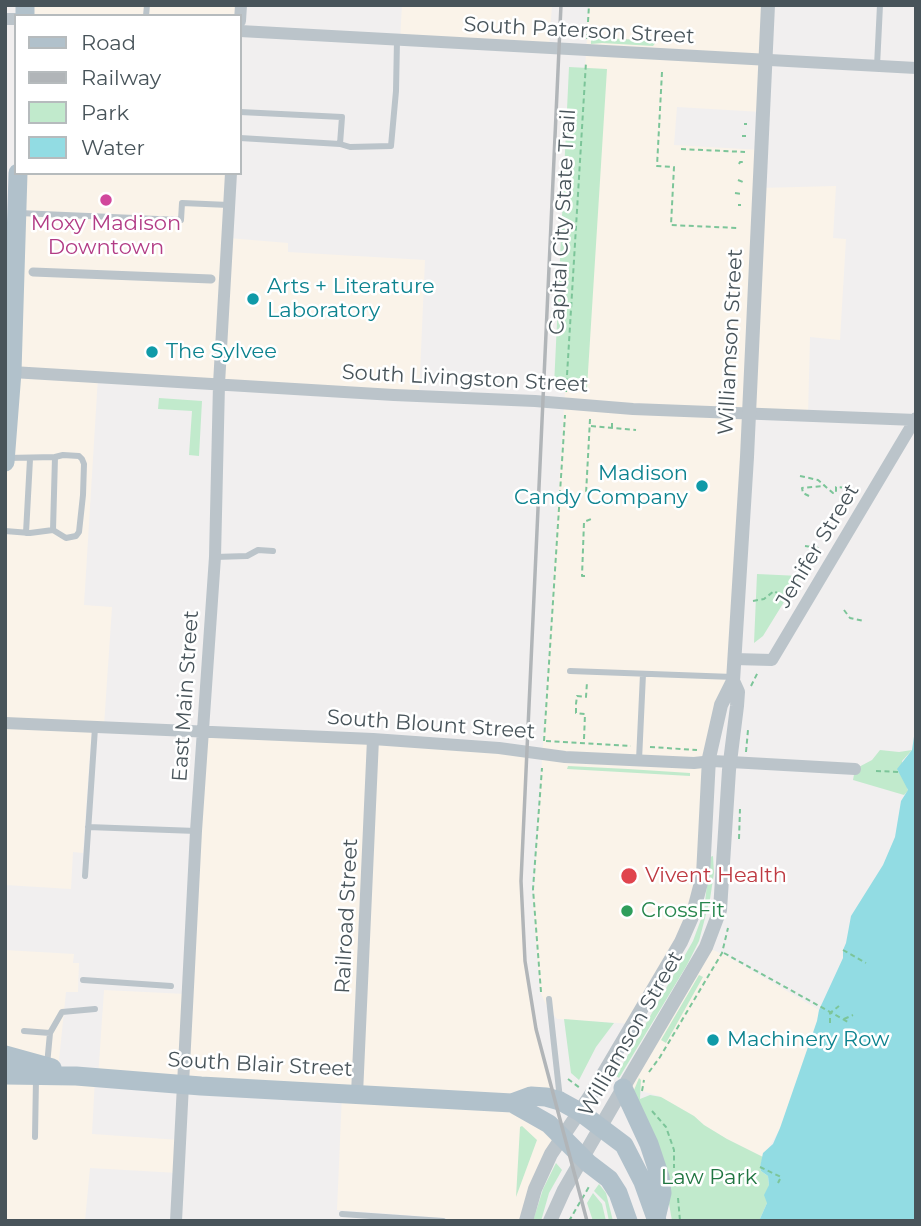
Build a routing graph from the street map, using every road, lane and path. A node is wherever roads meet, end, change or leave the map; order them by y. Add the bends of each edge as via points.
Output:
1 (589, 5) edge
2 (768, 5) edge
3 (880, 5) edge
4 (242, 32) edge
5 (397, 40) junction
6 (587, 44) dead end
7 (586, 58) dead end
8 (764, 60) junction
9 (877, 66) junction
10 (916, 68) edge
11 (662, 72) dead end
12 (242, 112) edge
13 (242, 138) edge
14 (340, 144) junction
15 (681, 149) dead end
16 (745, 152) dead end
17 (744, 162) dead end
18 (739, 164) dead end
19 (18, 175) edge
20 (231, 175) edge
21 (738, 180) dead end
22 (743, 182) dead end
23 (735, 193) dead end
24 (742, 194) dead end
25 (229, 205) junction
26 (17, 213) junction
27 (739, 228) dead end
28 (33, 272) dead end
29 (211, 279) dead end
30 (8, 370) edge
31 (219, 384) junction
32 (567, 386) dead end
33 (749, 413) junction
34 (565, 418) dead end
35 (590, 419) dead end
36 (915, 419) edge
37 (612, 420) dead end
38 (590, 426) junction
39 (612, 428) junction
40 (636, 430) dead end
41 (55, 457) junction
42 (30, 458) junction
43 (5, 460) edge
44 (800, 477) dead end
45 (824, 486) junction
46 (853, 491) dead end
47 (590, 494) dead end
48 (809, 496) dead end
49 (591, 519) dead end
50 (53, 530) junction
51 (5, 531) edge
52 (26, 533) junction
53 (805, 546) dead end
54 (819, 548) dead end
55 (273, 551) dead end
56 (215, 557) junction
57 (585, 576) dead end
58 (787, 599) dead end
59 (753, 601) dead end
60 (844, 611) dead end
61 (864, 621) dead end
62 (734, 659) junction
63 (570, 671) dead end
64 (643, 674) junction
65 (733, 679) junction
66 (587, 682) dead end
67 (5, 723) edge
68 (95, 726) junction
69 (202, 732) junction
70 (373, 739) junction
71 (584, 739) dead end
72 (696, 750) dead end
73 (639, 753) junction
74 (709, 761) junction
75 (730, 761) junction
76 (542, 768) dead end
77 (855, 769) dead end
78 (876, 771) dead end
79 (899, 772) dead end
80 (88, 827) junction
81 (195, 831) junction
82 (85, 876) dead end
83 (843, 950) dead end
84 (722, 953) dead end
85 (866, 963) dead end
86 (83, 980) dead end
87 (171, 986) dead end
88 (549, 999) dead end
89 (839, 1006) dead end
90 (95, 1009) dead end
91 (551, 1011) junction
92 (830, 1013) junction
93 (853, 1015) dead end
94 (843, 1020) junction
95 (848, 1022) dead end
96 (830, 1023) dead end
97 (24, 1031) dead end
98 (50, 1033) junction
99 (5, 1055) edge
100 (42, 1071) junction
101 (5, 1076) edge
102 (181, 1084) junction
103 (573, 1085) dead end
104 (623, 1088) junction
105 (581, 1089) dead end
106 (357, 1094) junction
107 (560, 1101) junction
108 (512, 1103) junction
109 (649, 1108) dead end
110 (580, 1112) junction
111 (601, 1126) junction
112 (34, 1138) dead end
113 (564, 1138) junction
114 (635, 1142) junction
115 (583, 1158) junction
116 (760, 1167) dead end
117 (674, 1171) dead end
118 (592, 1181) dead end
119 (778, 1183) dead end
120 (678, 1198) dead end
121 (342, 1214) dead end
122 (656, 1220) edge
123 (176, 1221) edge
124 (443, 1221) edge
125 (526, 1221) edge
126 (550, 1221) edge
127 (569, 1221) edge
128 (628, 1221) edge
129 (680, 1221) edge

1 - 6 path
2 - 8 street, Williamson Street
3 - 9 lane
4 - 5 street, South Paterson Street
5 - 8 street, South Paterson Street
5 - 14 lane via 391,146
7 - 32 path, Capital City State Trail
8 - 9 street, South Paterson Street
8 - 33 street, Williamson Street
9 - 10 street, South Paterson Street
11 - 27 path via 657,166 674,167 671,225
12 - 14 lane via 342,117
13 - 14 lane
15 - 16 path
17 - 18 path
19 - 26 main road
20 - 25 street, East Main Street
21 - 22 path
23 - 24 path
25 - 26 lane via 182,203 181,220
25 - 31 street, East Main Street
26 - 30 main road
28 - 29 street
30 - 31 street, South Livingston Street
30 - 43 main road
31 - 33 street, South Livingston Street
31 - 56 street, East Main Street
33 - 36 street, South Livingston Street
33 - 62 street, Williamson Street
34 - 73 path via 544,738
35 - 38 path
36 - 62 street, Jenifer Street via 772,660
37 - 39 path
38 - 39 path
38 - 47 path via 586,494
39 - 40 path
41 - 42 lane
41 - 50 lane
41 - 50 lane via 79,456 84,464 79,532 72,539
42 - 43 lane
42 - 52 lane
44 - 45 path via 818,480
45 - 46 path via 833,493 836,487
45 - 48 path via 803,488
49 - 57 path via 584,522
50 - 52 lane
51 - 52 lane
53 - 54 path
55 - 56 lane
56 - 69 street, East Main Street
58 - 59 path via 774,591
60 - 61 path via 853,620
62 - 65 street, Williamson Street
63 - 64 lane
64 - 65 lane
64 - 73 lane
65 - 74 street, Williamson Street via 721,705
65 - 75 street, Williamson Street via 738,692
66 - 71 path via 586,697 577,696 576,713 585,714
67 - 68 street, South Blount Street
68 - 69 street, South Blount Street
68 - 80 lane
69 - 70 street, South Blount Street
69 - 81 street, East Main Street
70 - 73 street, South Blount Street via 561,756
70 - 106 street, Railroad Street
72 - 73 path
73 - 74 street, South Blount Street
74 - 75 street, South Blount Street
74 - 110 street, Williamson Street via 703,875 692,917
75 - 77 street, South Blount Street
75 - 104 street, Williamson Street via 723,882 712,935
76 - 91 path via 533,904 540,991
78 - 79 path
80 - 81 lane
80 - 82 lane
81 - 102 street, East Main Street
83 - 85 path
84 - 92 path
86 - 87 lane
88 - 91 lane
89 - 92 path
90 - 98 lane via 62,1012
91 - 107 lane
92 - 94 path
92 - 96 path
93 - 94 path
94 - 95 path
97 - 98 lane
98 - 100 lane
99 - 100 main road, South Blair Street
100 - 101 main road
100 - 102 main road, South Blair Street
100 - 112 lane
102 - 106 main road, South Blair Street
102 - 123 street, East Main Street
103 - 105 path
104 - 111 street, Williamson Street
104 - 114 main road
106 - 108 main road, South Blair Street
107 - 108 main road, South Blair Street via 534,1096
107 - 110 main road, South Blair Street
108 - 113 main road, South Blair Street
109 - 117 path via 666,1127 674,1150
110 - 111 main road, South Blair Street
110 - 113 street, Williamson Street
111 - 114 main road, South Blair Street
111 - 115 street, Williamson Street
113 - 115 main road, South Blair Street
113 - 125 street, Williamson Street via 540,1175
114 - 122 main road
115 - 126 street, Williamson Street
115 - 128 main road, South Blair Street via 615,1187
116 - 119 path via 781,1177
118 - 127 path
120 - 129 path
121 - 124 lane

